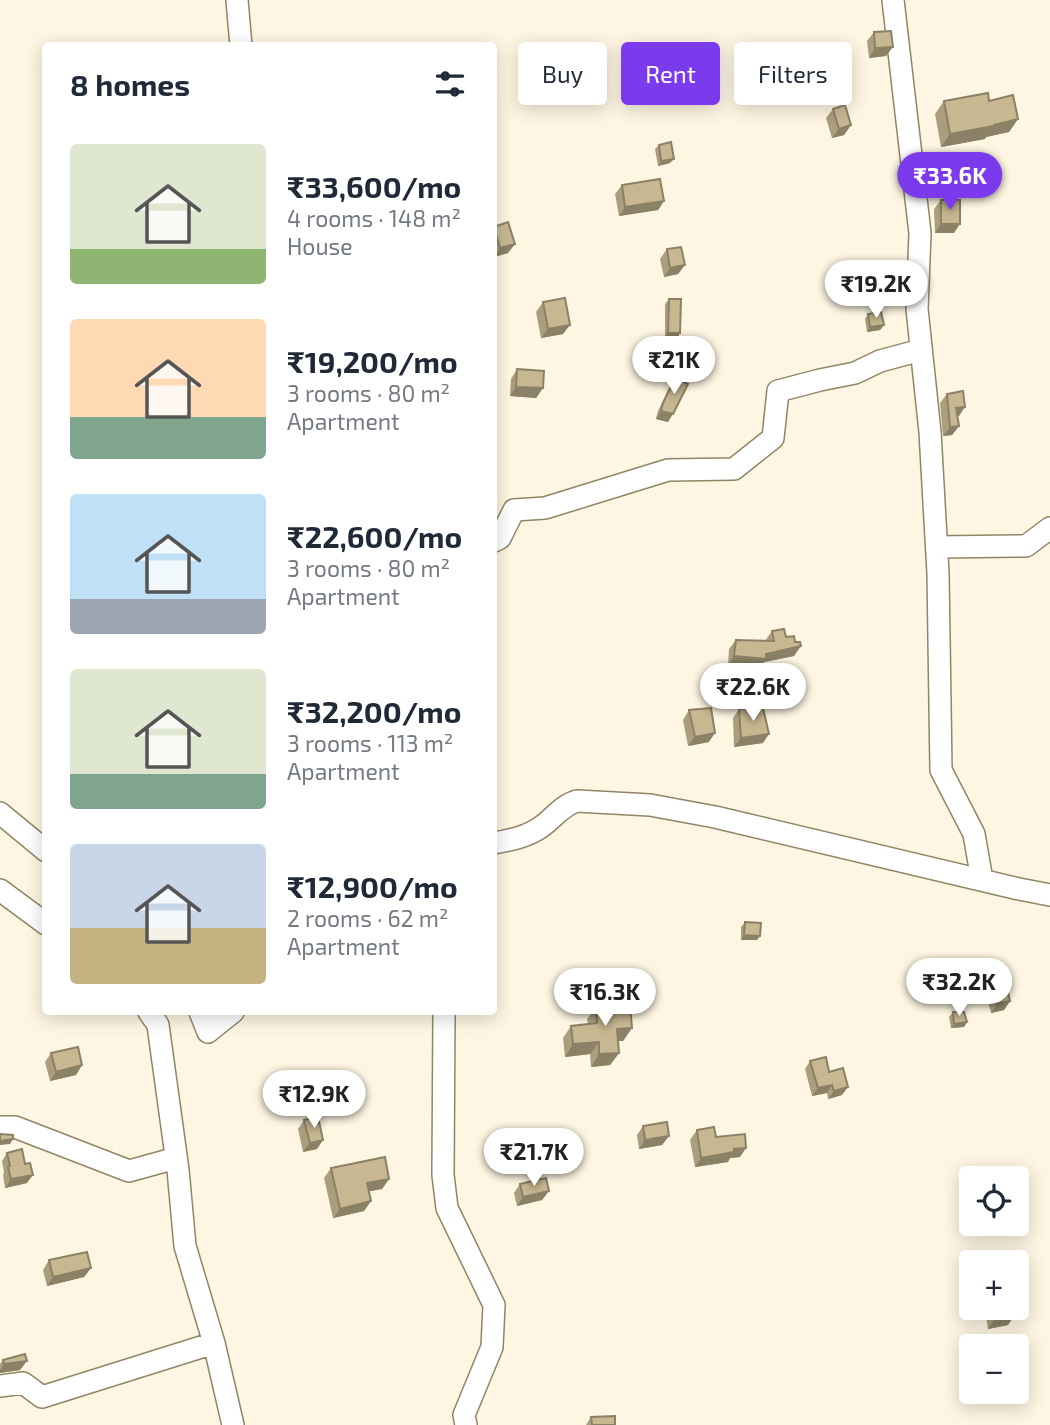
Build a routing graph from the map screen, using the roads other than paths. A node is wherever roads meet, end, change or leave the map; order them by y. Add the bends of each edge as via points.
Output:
1 (237, 0) edge
2 (893, 0) edge
3 (241, 42) edge
4 (921, 350) junction
5 (1050, 528) edge
6 (497, 540) edge
7 (937, 547) junction
8 (0, 813) edge
9 (497, 842) edge
10 (42, 848) edge
11 (982, 880) junction
12 (0, 890) edge
13 (1050, 895) edge
14 (42, 921) edge
15 (151, 1015) edge
16 (201, 1015) edge
17 (229, 1015) edge
18 (444, 1015) edge
19 (0, 1127) edge
20 (176, 1157) junction
21 (214, 1343) junction
22 (0, 1385) edge
23 (233, 1425) edge
24 (466, 1425) edge

1 - 3 street
2 - 4 street via 920,233 917,309
4 - 6 street via 880,360 855,373 778,391 773,438 734,469 667,470 545,508 514,510
4 - 7 street
5 - 7 street via 1026,546
7 - 11 street via 942,770 974,834
8 - 10 street
9 - 11 street via 539,828 577,801 650,805
11 - 13 street
12 - 14 street
15 - 20 street via 158,1025
16 - 17 street via 208,1032
18 - 24 street via 447,1208 494,1305 492,1348 464,1415
19 - 20 street via 15,1127 129,1171
20 - 21 street via 185,1246
21 - 22 street via 42,1397 23,1383
21 - 23 street

